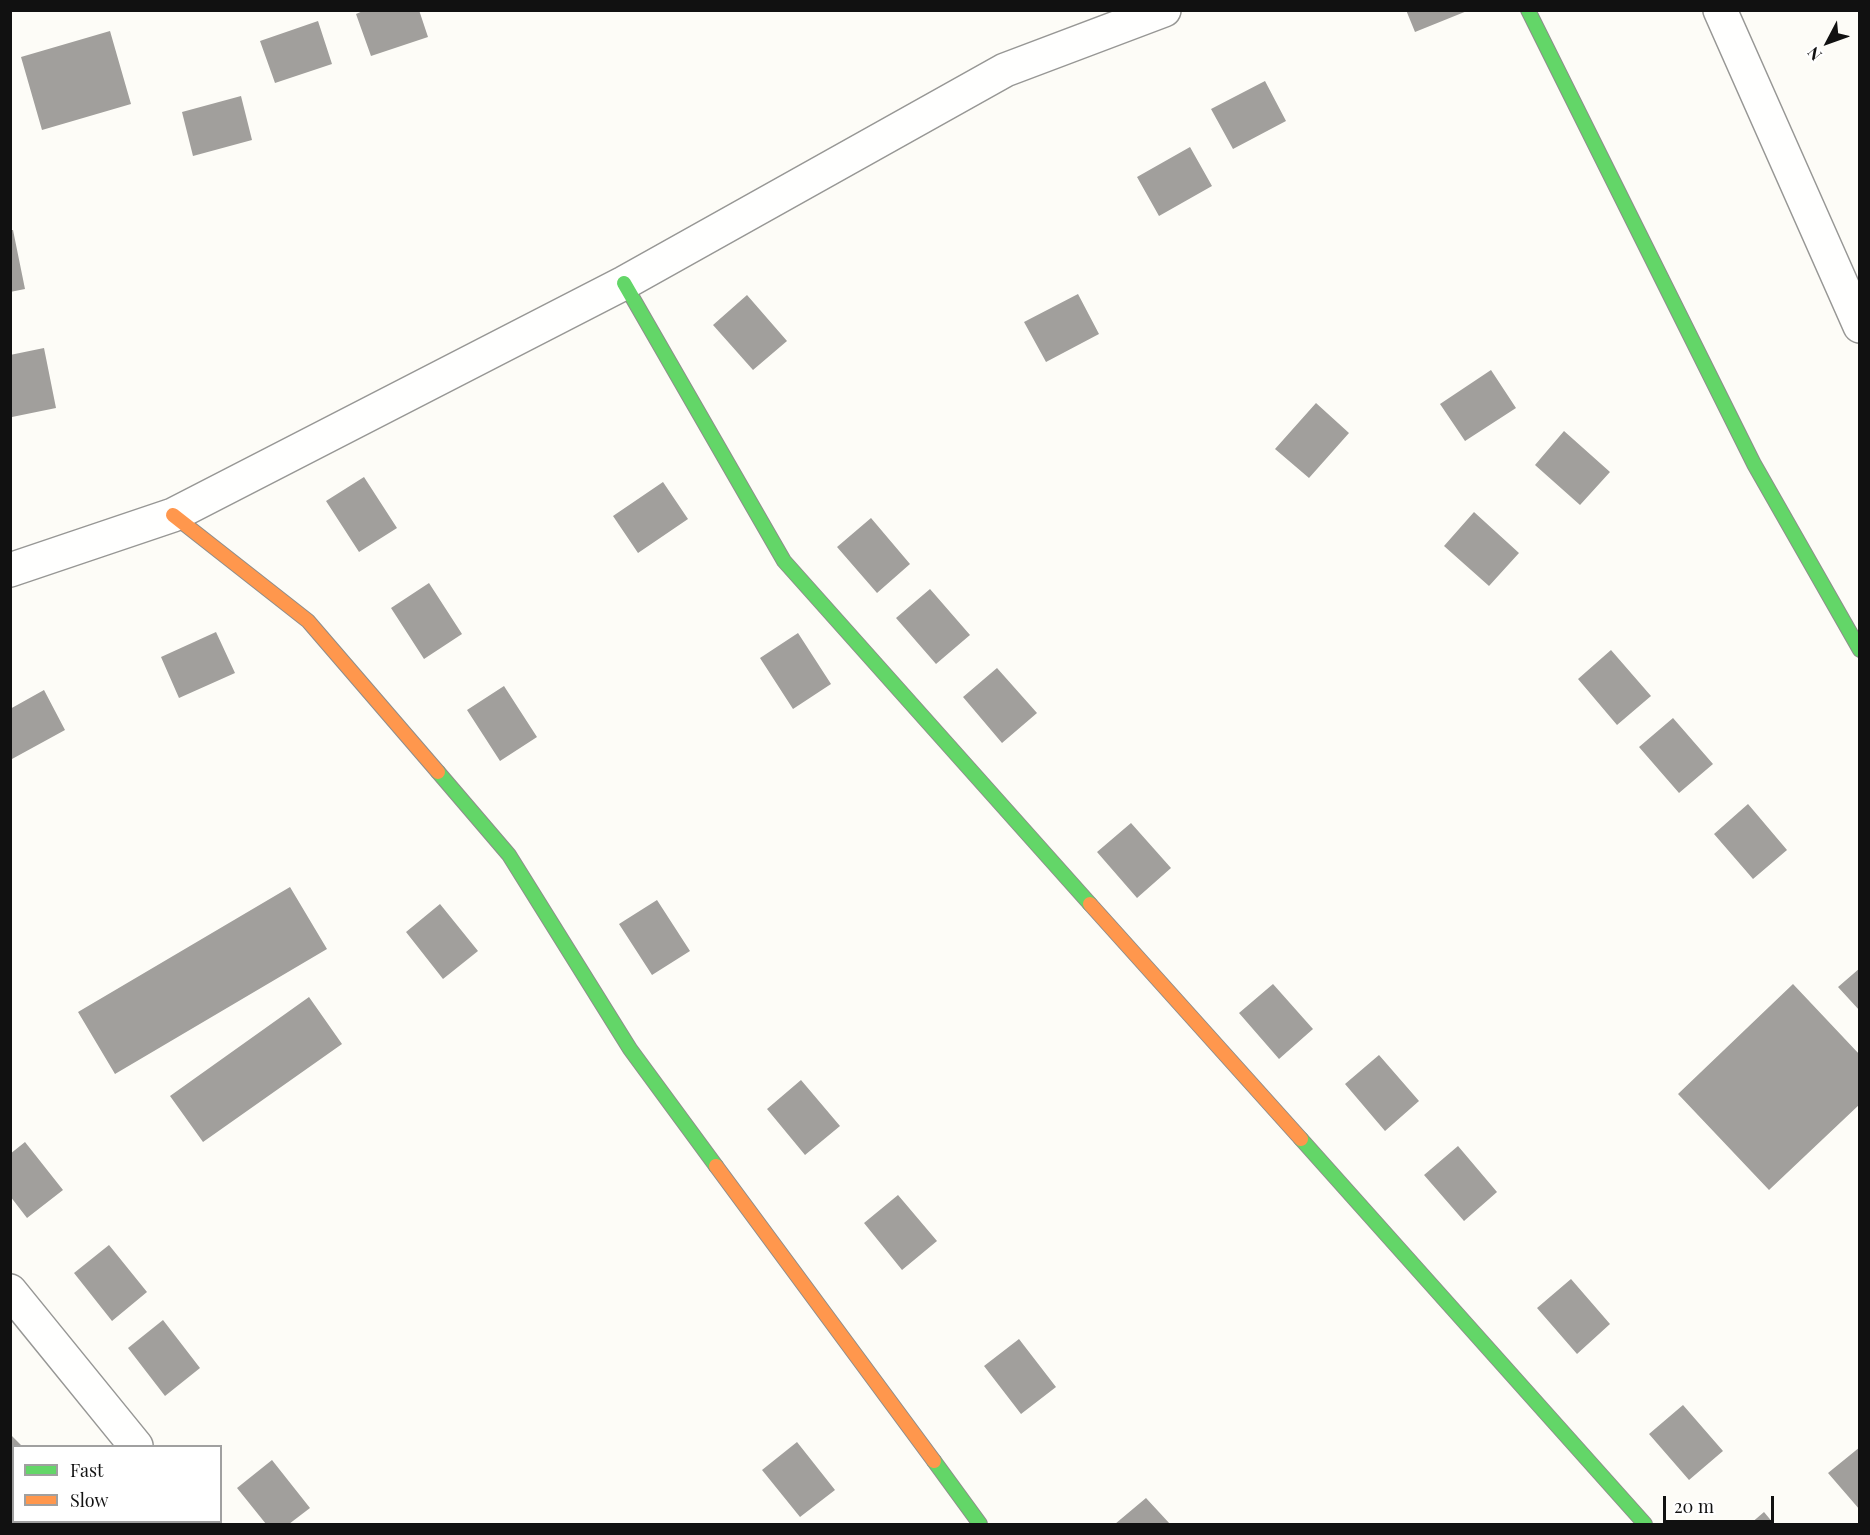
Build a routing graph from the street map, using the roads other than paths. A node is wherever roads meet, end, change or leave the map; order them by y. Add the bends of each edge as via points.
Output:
1 (1164, 10) edge
2 (1528, 10) edge
3 (1720, 10) edge
4 (624, 283) junction
5 (1860, 326) edge
6 (173, 515) junction
7 (10, 570) edge
8 (1860, 650) edge
9 (10, 1291) edge
10 (135, 1445) edge
11 (980, 1524) edge
12 (1645, 1524) edge

1 - 4 street via 1005,70
2 - 8 street via 1754,464
3 - 5 street
4 - 6 street
4 - 12 street via 784,561
6 - 7 street
6 - 11 street via 308,621 509,855 630,1049
9 - 10 street

